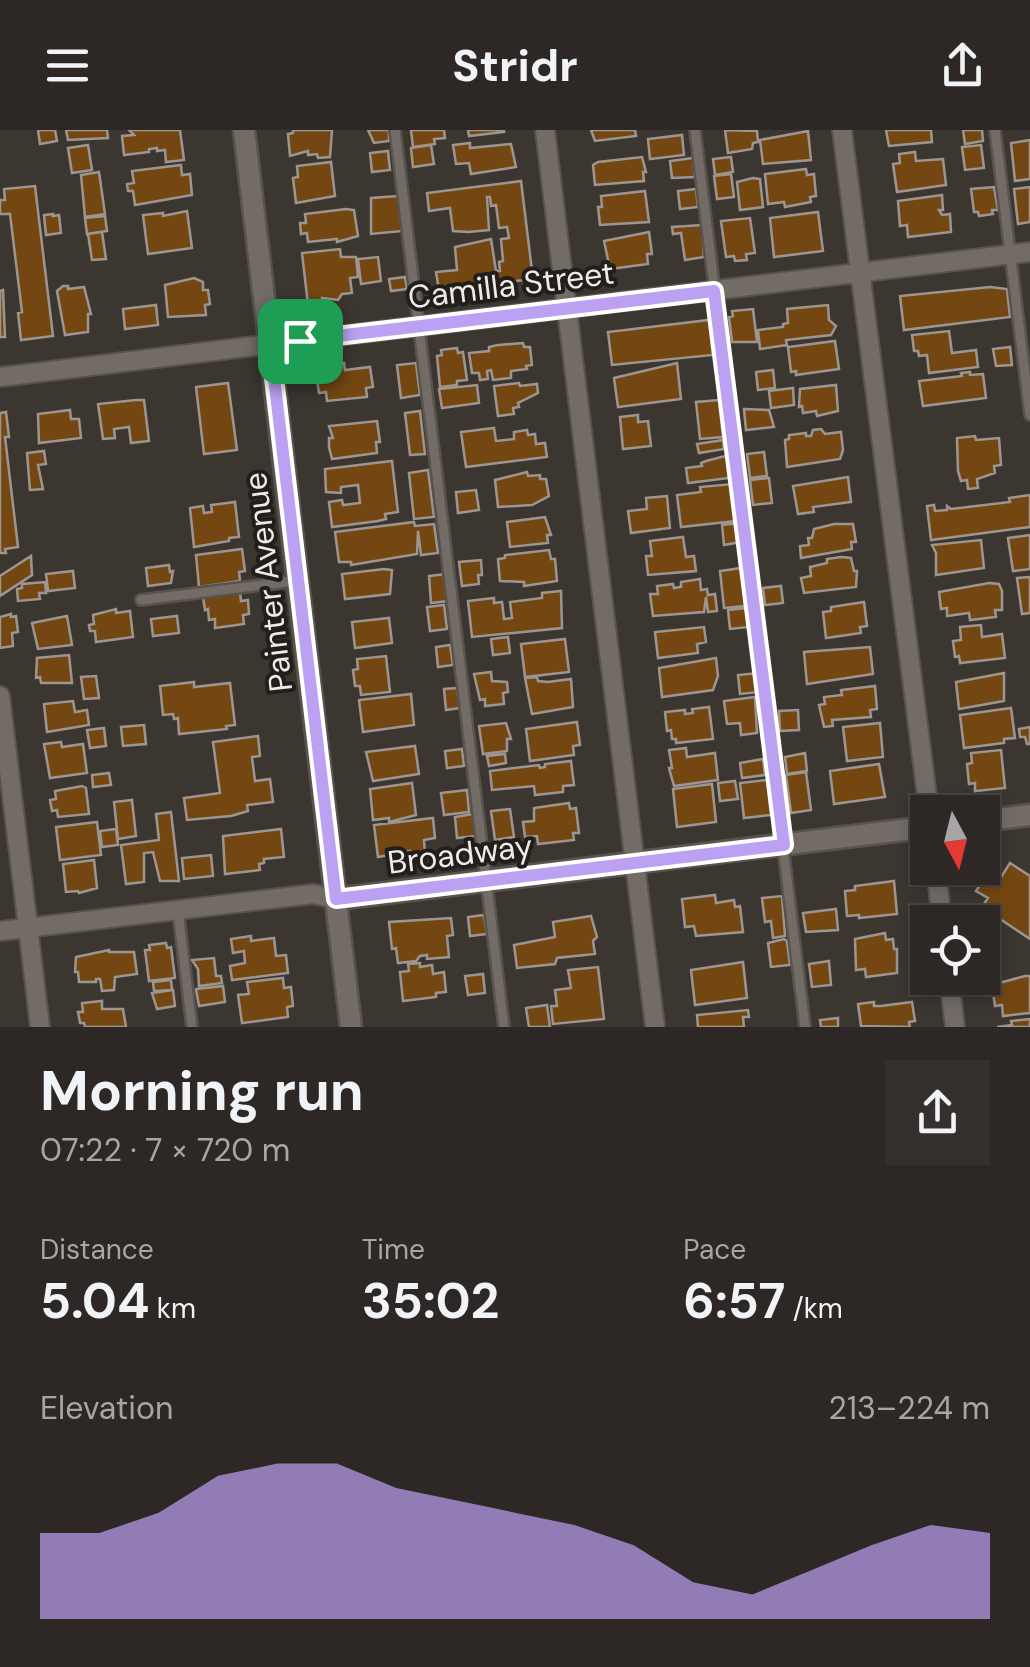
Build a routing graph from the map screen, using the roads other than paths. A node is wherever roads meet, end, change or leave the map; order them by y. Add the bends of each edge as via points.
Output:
1 (244, 130) edge
2 (395, 130) edge
3 (545, 130) edge
4 (695, 130) edge
5 (842, 130) edge
6 (995, 130) edge
7 (1030, 252) edge
8 (1010, 254) junction
9 (861, 273) junction
10 (714, 291) junction
11 (567, 308) junction
12 (418, 327) junction
13 (270, 344) junction
14 (0, 378) edge
15 (1030, 415) edge
16 (298, 580) junction
17 (141, 600) dead end
18 (0, 696) edge
19 (927, 795) edge
20 (1030, 815) edge
21 (1000, 819) edge
22 (910, 829) edge
23 (784, 845) junction
24 (635, 863) junction
25 (487, 881) junction
26 (336, 899) junction
27 (178, 910) junction
28 (26, 928) junction
29 (0, 932) edge
30 (951, 995) edge
31 (40, 1027) edge
32 (192, 1027) edge
33 (351, 1027) edge
34 (504, 1027) edge
35 (655, 1027) edge
36 (805, 1027) edge
37 (955, 1027) edge

1 - 13 street, Painter Avenue
2 - 12 lane
3 - 11 street
4 - 10 lane
5 - 9 street
6 - 8 lane
7 - 8 street, Camilla Street
8 - 9 street, Camilla Street
8 - 15 lane
9 - 10 street, Camilla Street
9 - 19 street
10 - 11 street, Camilla Street
10 - 23 lane
11 - 12 street, Camilla Street
11 - 24 street
12 - 13 street, Camilla Street
12 - 25 lane
13 - 14 street, Camilla Street
13 - 16 street, Painter Avenue
16 - 17 lane
16 - 26 street, Painter Avenue
18 - 28 street
20 - 21 street
22 - 23 street, Broadway
23 - 24 street, Broadway
23 - 36 lane
24 - 25 street, Broadway
24 - 35 street
25 - 26 street, Broadway
25 - 34 lane
26 - 27 street, Broadway via 313,894
26 - 33 street, Painter Avenue
27 - 28 street, Broadway
27 - 32 lane
28 - 29 street, Broadway
28 - 31 street
30 - 37 street

